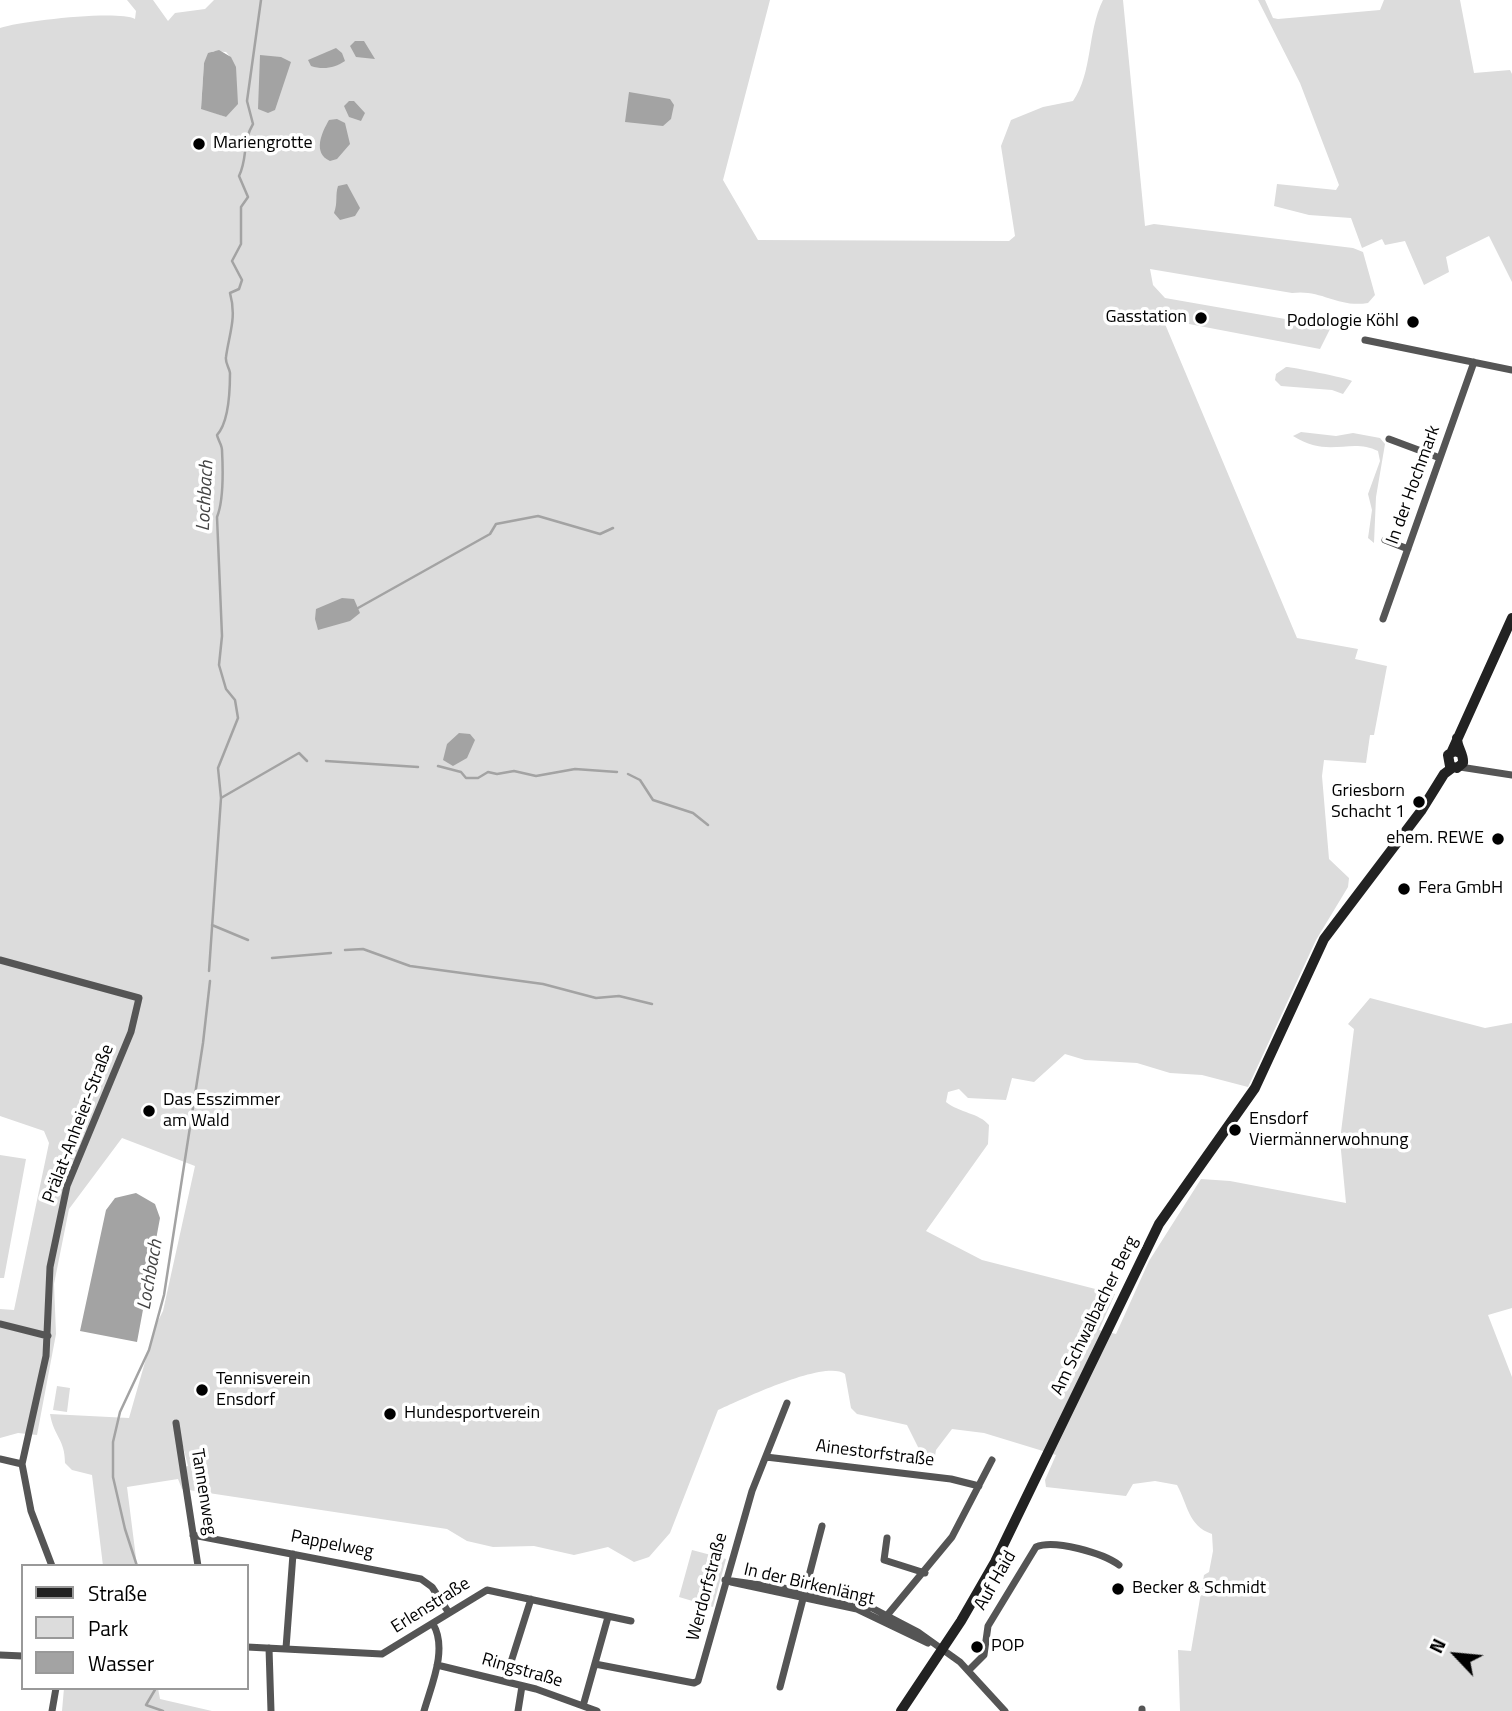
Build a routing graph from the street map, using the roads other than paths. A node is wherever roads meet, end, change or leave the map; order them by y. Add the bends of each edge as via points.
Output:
1 (1365, 340) dead end
2 (1474, 362) junction
3 (1512, 370) edge
4 (1389, 439) dead end
5 (1440, 458) junction
6 (1385, 540) dead end
7 (1408, 549) junction
8 (1512, 618) edge
9 (1383, 619) dead end
10 (1456, 760) junction
11 (1512, 775) edge
12 (0, 960) edge
13 (0, 1324) edge
14 (48, 1336) junction
15 (787, 1403) dead end
16 (176, 1423) dead end
17 (766, 1457) junction
18 (0, 1459) edge
19 (992, 1460) dead end
20 (22, 1464) junction
21 (979, 1486) junction
22 (822, 1526) dead end
23 (193, 1535) junction
24 (887, 1538) dead end
25 (293, 1554) junction
26 (51, 1564) edge
27 (198, 1564) edge
28 (1119, 1565) dead end
29 (925, 1573) junction
30 (725, 1580) junction
31 (803, 1595) junction
32 (531, 1599) junction
33 (449, 1613) junction
34 (608, 1617) junction
35 (885, 1618) junction
36 (631, 1621) dead end
37 (433, 1624) junction
38 (248, 1647) edge
39 (269, 1648) junction
40 (286, 1648) junction
41 (942, 1649) junction
42 (0, 1655) edge
43 (21, 1656) edge
44 (595, 1664) junction
45 (437, 1665) junction
46 (969, 1670) junction
47 (505, 1681) junction
48 (522, 1686) junction
49 (779, 1687) dead end
50 (56, 1690) edge
51 (583, 1706) junction
52 (1001, 1710) edge
53 (52, 1711) edge
54 (271, 1711) edge
55 (424, 1711) edge
56 (519, 1711) edge
57 (597, 1711) edge
58 (901, 1711) edge

1 - 2 street
2 - 3 street
2 - 5 street, In der Hochmark
4 - 5 street
5 - 7 street, In der Hochmark
6 - 7 street
7 - 9 street, In der Hochmark
8 - 10 main road via 1457,737
10 - 11 street
10 - 41 main road, Am Schwalbacher Berg via 1324,939 1255,1088 1159,1224 1019,1516
12 - 14 street, Prälat-Anheier-Straße via 139,998 131,1032 61,1209 50,1266
13 - 14 street
14 - 20 street, Prälat-Anheier-Straße
15 - 17 street, Werdorfstraße
16 - 23 street, Tannenweg
17 - 21 street, Ainestorfstraße
17 - 30 street, Werdorfstraße
18 - 20 street
19 - 21 street
20 - 26 street, Prälat-Anheier-Straße via 32,1511
21 - 29 street via 952,1537
22 - 31 street
23 - 25 street, Pappelweg
23 - 27 street, Tannenweg
24 - 29 street via 884,1560
25 - 33 street, Pappelweg via 421,1579
25 - 40 street
28 - 46 street, Auf Haid via 1107,1556 1050,1544 1036,1548 988,1626 984,1655
29 - 35 street
30 - 31 street, In der Birkenlängt
30 - 44 street, Werdorfstraße via 698,1681
31 - 35 street, In der Birkenlängt
31 - 49 street
32 - 33 street, Erlenstraße via 487,1590
32 - 34 street, Erlenstraße
32 - 47 street
33 - 37 street, Erlenstraße
34 - 36 street, Erlenstraße
34 - 44 street
35 - 41 street, In der Birkenlängt
37 - 40 street, Erlenstraße via 382,1654
37 - 45 street via 438,1635
38 - 39 street, Erlenstraße
39 - 40 street, Erlenstraße
39 - 54 street
41 - 46 street, In der Birkenlängt
41 - 58 main road, Am Schwalbacher Berg
42 - 43 street
44 - 51 street
45 - 47 street, Ringstraße
45 - 55 street
46 - 52 street, In der Birkenlängt
47 - 48 street, Ringstraße
48 - 51 street, Ringstraße
48 - 56 street
50 - 53 street
51 - 57 street, Ringstraße

